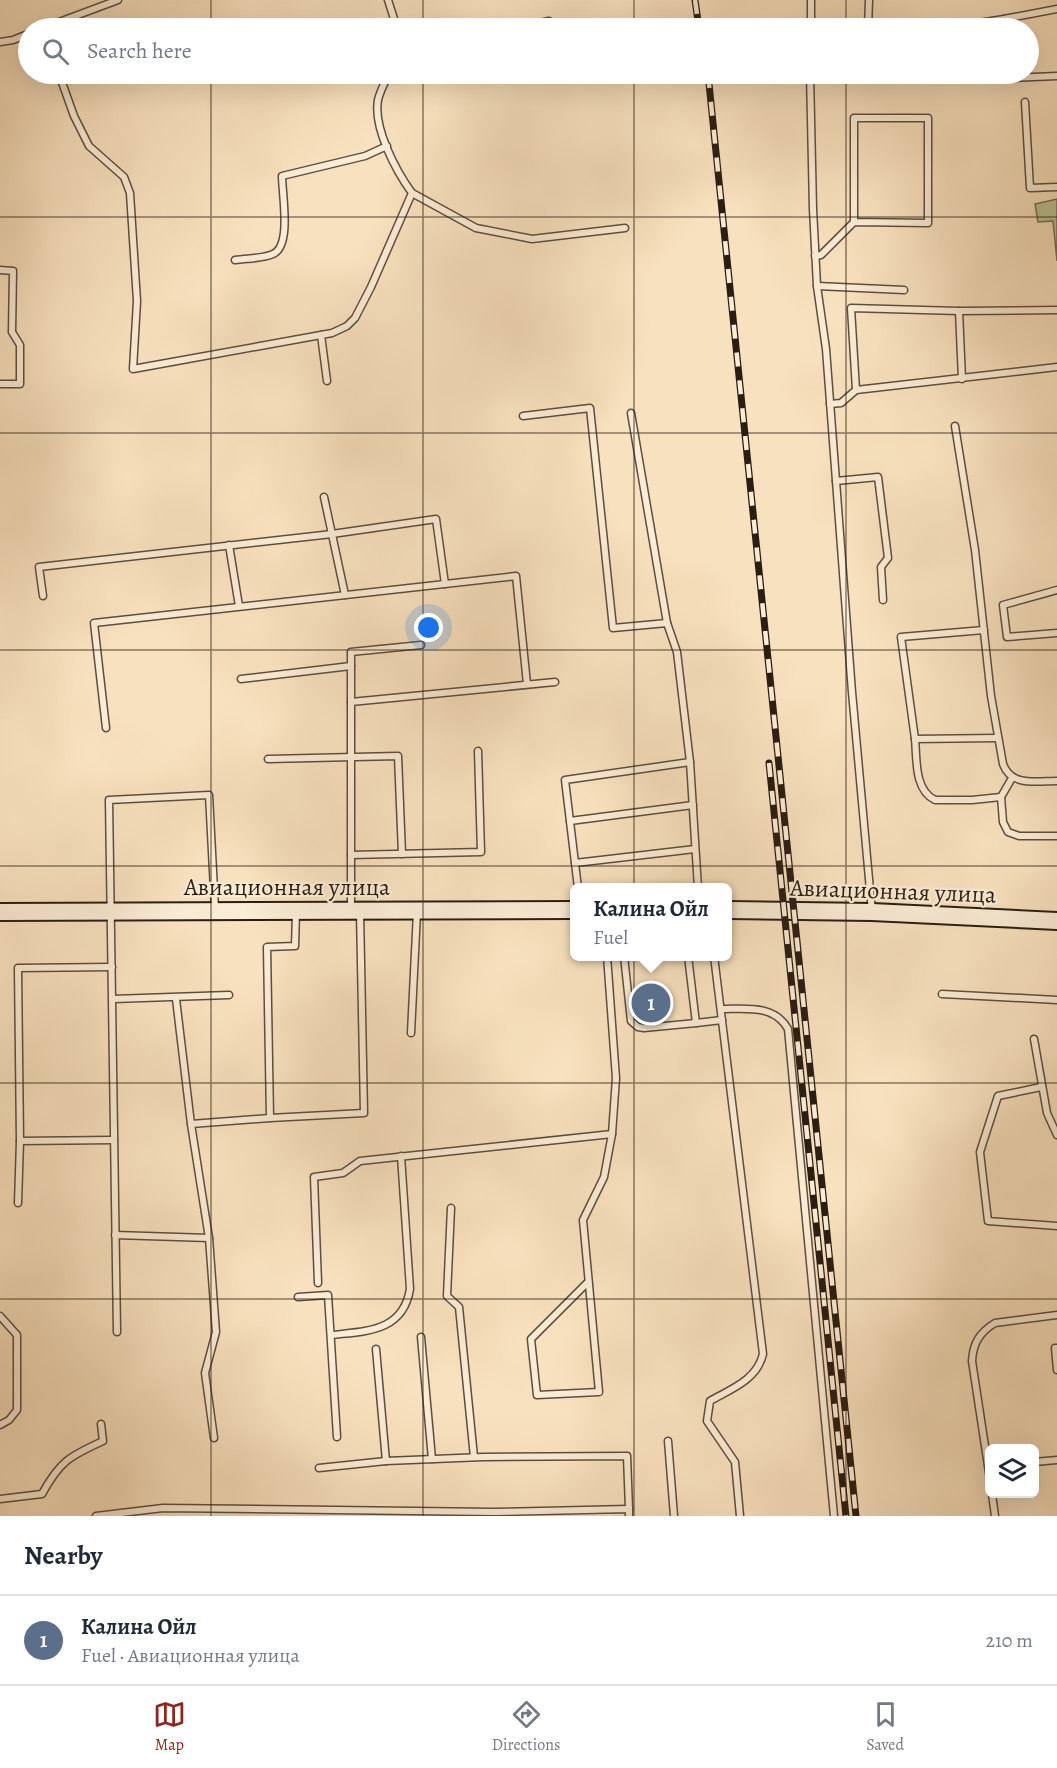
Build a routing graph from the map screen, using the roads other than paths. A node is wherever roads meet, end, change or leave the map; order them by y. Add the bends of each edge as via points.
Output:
1 (118, 0) edge
2 (388, 0) edge
3 (811, 0) edge
4 (869, 0) edge
5 (1057, 9) edge
6 (73, 18) edge
7 (394, 18) edge
8 (811, 18) edge
9 (868, 18) edge
10 (1014, 18) edge
11 (18, 38) edge
12 (0, 42) edge
13 (1057, 76) edge
14 (1039, 77) edge
15 (63, 84) edge
16 (385, 84) edge
17 (810, 84) edge
18 (1025, 102) dead end
19 (387, 146) junction
20 (1057, 187) edge
21 (412, 193) junction
22 (854, 222) junction
23 (625, 228) dead end
24 (815, 256) junction
25 (235, 260) dead end
26 (0, 270) edge
27 (817, 286) junction
28 (904, 290) dead end
29 (959, 310) junction
30 (1057, 310) edge
31 (321, 335) junction
32 (1057, 367) edge
33 (962, 379) junction
34 (327, 381) dead end
35 (0, 384) edge
36 (856, 390) junction
37 (830, 404) junction
38 (631, 413) dead end
39 (523, 416) dead end
40 (955, 426) dead end
41 (836, 482) junction
42 (324, 497) dead end
43 (332, 534) junction
44 (229, 545) junction
45 (445, 584) junction
46 (1057, 590) edge
47 (345, 595) junction
48 (43, 596) dead end
49 (883, 600) dead end
50 (239, 606) junction
51 (667, 623) junction
52 (984, 630) junction
53 (1057, 633) edge
54 (421, 645) dead end
55 (351, 666) junction
56 (242, 679) dead end
57 (555, 682) dead end
58 (527, 684) junction
59 (351, 702) junction
60 (106, 728) dead end
61 (997, 738) junction
62 (915, 739) junction
63 (478, 751) dead end
64 (351, 757) junction
65 (268, 759) dead end
66 (690, 762) junction
67 (1012, 778) junction
68 (1057, 781) edge
69 (1001, 797) junction
70 (693, 805) junction
71 (570, 821) junction
72 (1057, 836) edge
73 (696, 849) junction
74 (402, 854) junction
75 (351, 855) junction
76 (575, 863) junction
77 (577, 883) edge
78 (698, 883) edge
79 (570, 910) edge
80 (732, 910) edge
81 (355, 911) junction
82 (417, 911) junction
83 (0, 912) edge
84 (112, 912) junction
85 (215, 912) junction
86 (296, 912) junction
87 (872, 912) junction
88 (1057, 921) edge
89 (607, 961) edge
90 (624, 961) edge
91 (688, 961) edge
92 (715, 961) edge
93 (112, 967) junction
94 (942, 994) dead end
95 (229, 996) dead end
96 (113, 999) junction
97 (176, 999) junction
98 (1057, 1000) edge
99 (721, 1009) junction
100 (722, 1020) junction
101 (696, 1023) junction
102 (411, 1033) dead end
103 (1034, 1039) dead end
104 (1041, 1087) junction
105 (270, 1118) junction
106 (191, 1124) junction
107 (612, 1134) junction
108 (1057, 1135) edge
109 (114, 1140) junction
110 (20, 1141) junction
111 (401, 1156) junction
112 (18, 1203) dead end
113 (451, 1208) dead end
114 (1057, 1226) edge
115 (1057, 1233) edge
116 (115, 1235) junction
117 (209, 1238) junction
118 (588, 1282) junction
119 (318, 1283) dead end
120 (298, 1297) dead end
121 (1057, 1314) edge
122 (0, 1316) edge
123 (117, 1332) dead end
124 (332, 1335) junction
125 (421, 1337) dead end
126 (1057, 1348) edge
127 (376, 1349) dead end
128 (1057, 1370) edge
129 (101, 1424) dead end
130 (0, 1425) edge
131 (337, 1437) dead end
132 (214, 1438) dead end
133 (668, 1440) dead end
134 (985, 1446) edge
135 (474, 1457) junction
136 (432, 1459) junction
137 (1057, 1460) edge
138 (386, 1461) junction
139 (1039, 1462) edge
140 (319, 1468) dead end
141 (993, 1498) edge
142 (0, 1499) edge
143 (629, 1513) edge
144 (96, 1516) edge
145 (674, 1516) edge
146 (740, 1516) edge
147 (834, 1516) edge
148 (995, 1516) edge

1 - 6 lane
2 - 7 lane
3 - 8 lane
4 - 9 lane
5 - 10 lane
11 - 12 lane
13 - 14 lane
15 - 31 lane via 89,146 124,177 130,193 137,301 133,369
16 - 19 lane via 377,102
17 - 24 lane
18 - 20 lane via 1030,188
19 - 21 lane
19 - 25 lane via 364,156 282,176 285,234 279,250
21 - 23 lane via 476,228 532,239
21 - 31 lane via 355,318 339,330
22 - 22 lane via 928,223 928,118 854,118
22 - 24 lane via 821,255
24 - 27 lane
26 - 35 lane via 13,271 12,332 20,345 20,384
27 - 28 lane
27 - 37 lane
29 - 30 lane
29 - 33 lane
29 - 36 lane via 851,308
31 - 34 lane
32 - 33 lane
33 - 36 lane
36 - 37 lane via 841,403
37 - 41 lane
38 - 51 lane
39 - 51 lane via 590,408 613,628
40 - 52 lane
41 - 49 lane via 878,477 888,558 881,567
41 - 87 lane
42 - 43 lane
43 - 44 lane
43 - 45 lane via 436,519
43 - 47 lane
44 - 48 lane via 39,567
44 - 50 lane
45 - 47 lane
45 - 58 lane via 516,576
46 - 53 lane via 1003,605 1007,637
47 - 50 lane
50 - 60 lane via 94,622
51 - 66 lane via 677,652
52 - 61 lane
52 - 62 lane via 901,637
54 - 55 lane via 351,652
55 - 56 lane
55 - 59 lane
57 - 58 lane
58 - 59 lane
59 - 64 lane
61 - 62 lane
61 - 67 lane via 1003,764
62 - 69 lane via 920,781 930,797 941,801
63 - 74 lane via 481,852
64 - 65 lane
64 - 74 lane via 398,756
64 - 75 lane
66 - 70 lane
66 - 71 lane via 565,780
67 - 68 lane
67 - 69 lane
69 - 72 lane via 1008,832 1019,836
70 - 71 lane
70 - 73 lane
71 - 76 lane
73 - 76 lane
73 - 78 lane
74 - 75 lane
75 - 81 lane
76 - 77 lane
79 - 82 main road, Авиационная улица
80 - 87 main road, Авиационная улица
81 - 82 main road, Авиационная улица
81 - 86 main road, Авиационная улица
81 - 105 lane via 364,1113
82 - 102 lane
83 - 84 main road, Авиационная улица
84 - 85 main road, Авиационная улица
84 - 85 lane via 109,800 210,795
84 - 93 lane
85 - 86 main road, Авиационная улица
86 - 105 lane via 295,946 267,947
87 - 88 main road, Авиационная улица
89 - 107 lane via 616,1078
90 - 101 lane via 634,1024 644,1028
91 - 101 lane
92 - 99 lane
93 - 96 lane
93 - 110 lane via 18,968
94 - 98 lane
95 - 97 lane
96 - 97 lane
96 - 109 lane
97 - 106 lane
99 - 100 lane
99 - 147 lane via 765,1011 779,1017 788,1029
100 - 101 lane
100 - 146 lane via 763,1354 751,1377 710,1401 707,1421 735,1462
103 - 104 lane
104 - 108 lane
104 - 114 lane via 998,1096 980,1152 981,1164 988,1221
105 - 106 lane
106 - 117 lane
107 - 111 lane
107 - 118 lane via 604,1177 583,1220
109 - 110 lane
109 - 116 lane
110 - 112 lane
111 - 119 lane via 360,1161 343,1173 314,1177
111 - 124 lane via 408,1298 400,1313 381,1328
113 - 135 lane via 447,1296 459,1307
114 - 115 lane
116 - 117 lane
116 - 123 lane
117 - 132 lane via 216,1332 205,1373
118 - 118 lane via 598,1392 537,1395 531,1339
120 - 124 lane via 328,1295
121 - 134 lane via 995,1323 975,1343 972,1361
122 - 130 lane via 17,1335 17,1410
124 - 131 lane
125 - 136 lane
126 - 128 lane
127 - 138 lane
129 - 142 lane via 103,1441 75,1453 54,1472 42,1494
133 - 145 lane
135 - 136 lane
135 - 143 lane via 627,1456
136 - 138 lane
137 - 139 lane
138 - 140 lane
141 - 148 lane
143 - 144 lane via 163,1508

